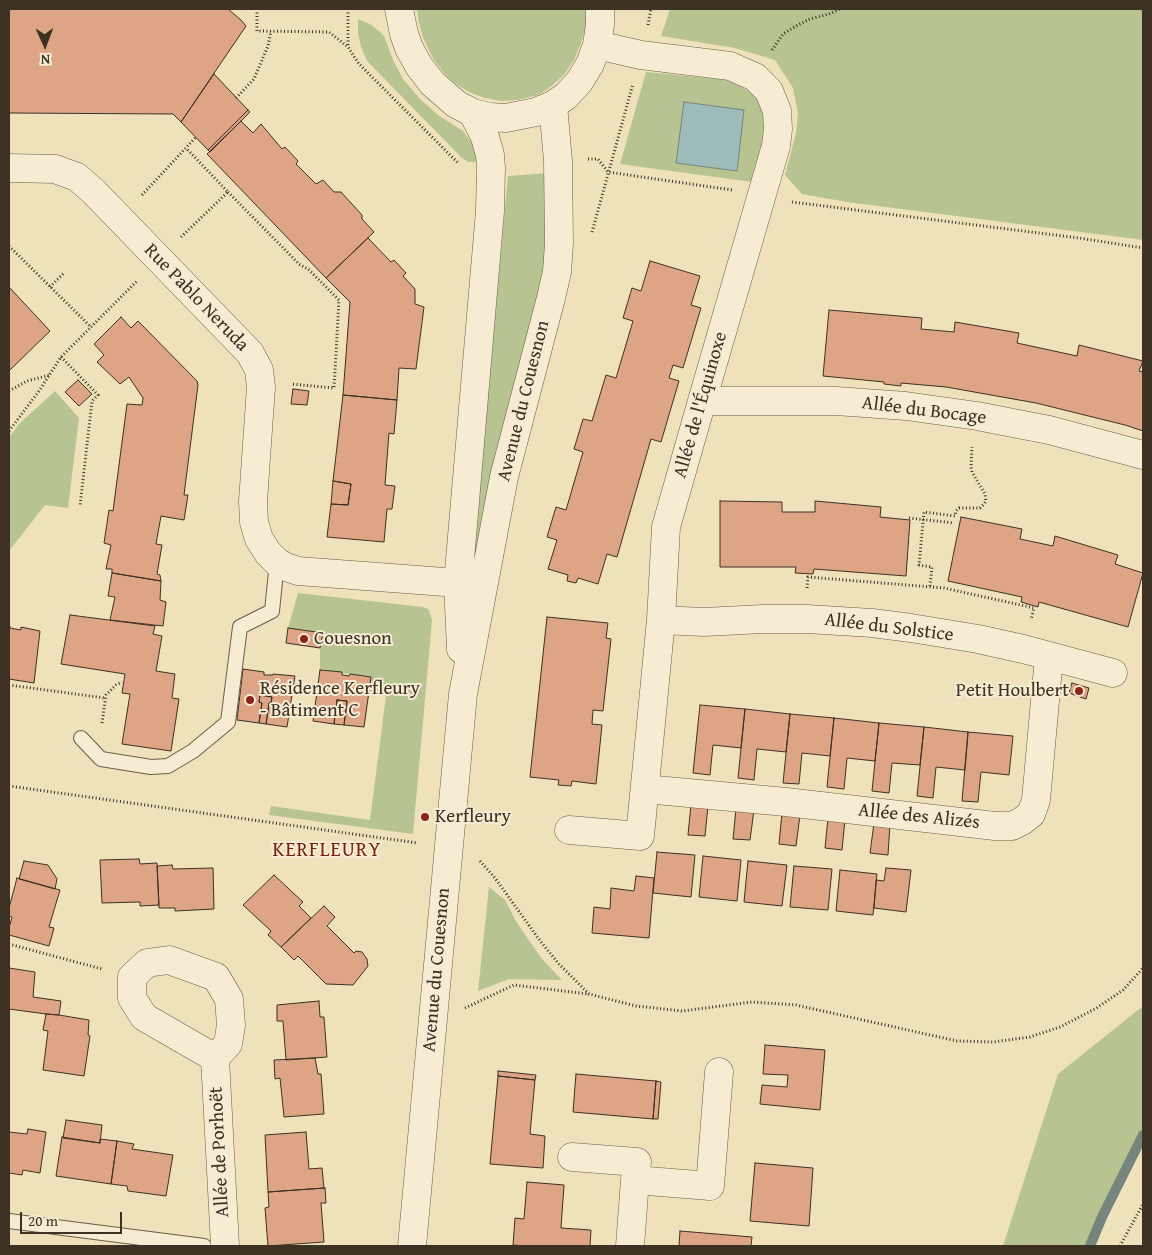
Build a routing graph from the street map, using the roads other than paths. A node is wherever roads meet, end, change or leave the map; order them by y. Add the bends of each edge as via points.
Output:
1 (398, 9) edge
2 (600, 9) edge
3 (597, 45) junction
4 (553, 105) junction
5 (473, 113) junction
6 (9, 168) edge
7 (702, 401) junction
8 (1143, 455) edge
9 (277, 562) junction
10 (458, 583) junction
11 (661, 620) junction
12 (1049, 657) junction
13 (1113, 673) dead end
14 (463, 694) junction
15 (81, 738) dead end
16 (645, 788) junction
17 (569, 830) dead end
18 (215, 1058) junction
19 (719, 1072) dead end
20 (572, 1157) dead end
21 (635, 1180) junction
22 (9, 1221) edge
23 (204, 1246) edge
24 (225, 1246) edge
25 (412, 1246) edge
26 (630, 1246) edge

1 - 5 street via 406,41 419,66 443,94
2 - 3 street
3 - 4 street via 579,82
3 - 7 street, Allée de l'Équinoxe via 640,55 730,66 755,77 769,91 777,111 776,146
4 - 5 street via 506,118
4 - 14 street, Avenue du Couesnon via 558,161 556,272 504,477
5 - 10 street, Avenue du Couesnon via 490,155 490,211
6 - 9 street, Rue Pablo Neruda via 55,169 77,177 250,353 261,387 254,522 259,538
7 - 8 street, Allée du Bocage via 836,401 906,406 1048,430
7 - 11 street, Allée de l'Équinoxe via 666,526
9 - 10 street via 298,571
9 - 15 lane via 272,611 240,627 228,722 193,751 168,766 151,767 101,759
10 - 14 street, Avenue du Couesnon
11 - 12 street, Allée du Solstice via 806,619 872,623 970,638
11 - 16 street, Allée de l'Équinoxe
12 - 13 street, Allée du Solstice
12 - 16 street, Allée des Alizés via 1036,800 1031,814 1012,826
14 - 25 street, Avenue du Couesnon
16 - 17 street, Allée de l'Équinoxe via 640,836
18 - 18 street via 228,1044 231,1025 229,999 216,977 169,960 147,963 132,977 132,998 144,1017
18 - 24 street, Allée de Porhoët
19 - 21 street via 710,1186
20 - 21 street via 637,1162
21 - 26 street
22 - 23 lane

